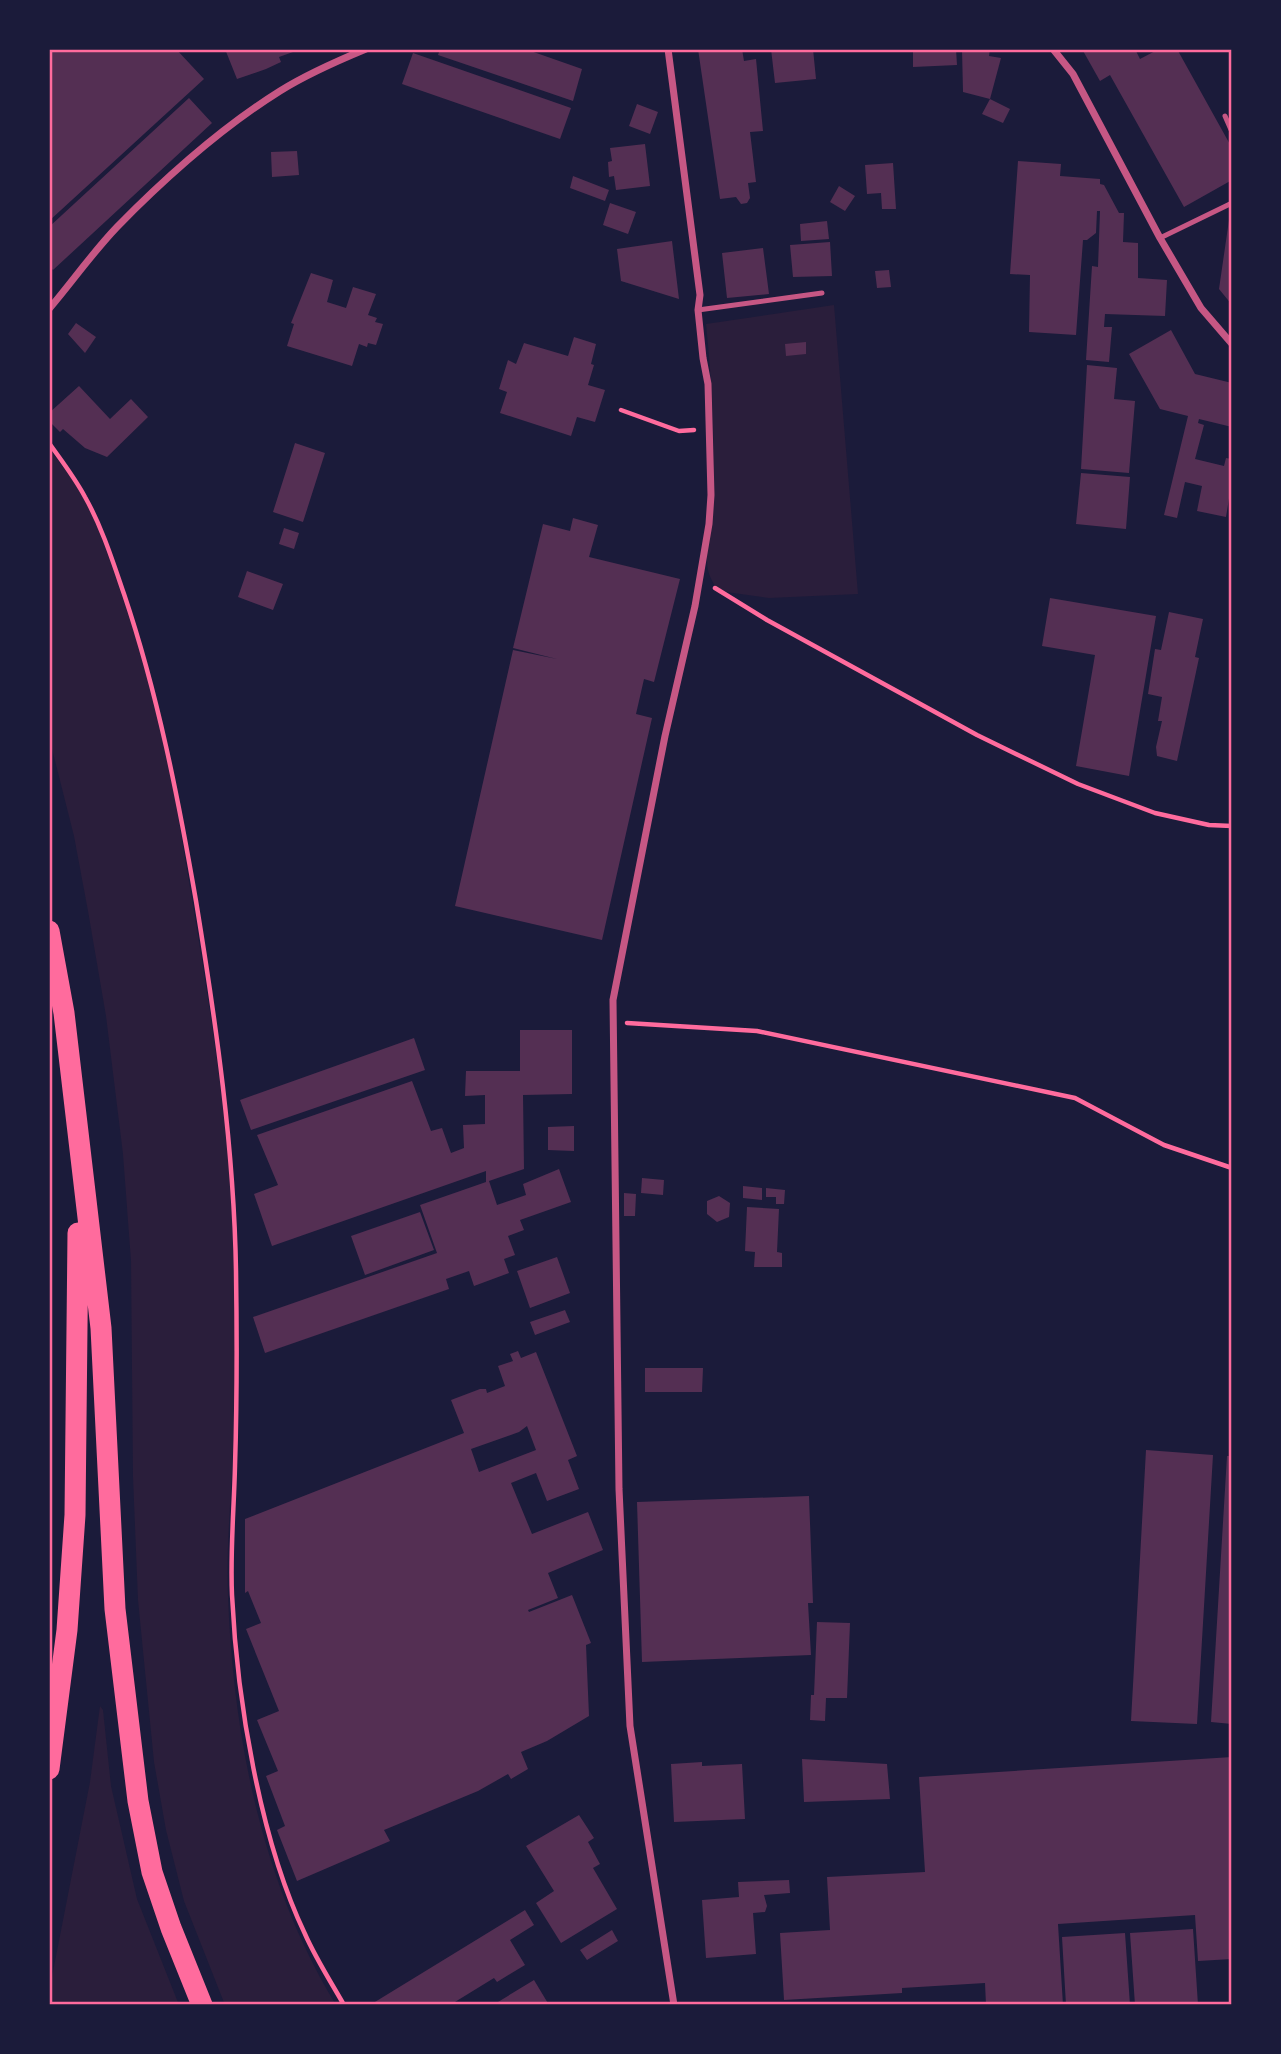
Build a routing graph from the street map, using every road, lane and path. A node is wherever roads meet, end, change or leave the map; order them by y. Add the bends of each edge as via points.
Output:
1 (366, 49) edge
2 (668, 49) edge
3 (1053, 49) edge
4 (1225, 117) dead end
5 (1232, 132) edge
6 (1232, 203) edge
7 (1160, 238) junction
8 (822, 293) dead end
9 (49, 309) edge
10 (698, 310) junction
11 (1232, 344) edge
12 (621, 411) dead end
13 (709, 430) junction
14 (49, 443) edge
15 (699, 581) junction
16 (1232, 826) edge
17 (49, 931) edge
18 (613, 1022) junction
19 (78, 1141) junction
20 (1232, 1168) edge
21 (49, 1769) edge
22 (202, 2005) edge
23 (344, 2005) edge
24 (674, 2005) edge

1 - 9 street via 282,89 241,117 116,228
2 - 10 street via 700,295
3 - 7 street via 1073,74
4 - 5 lane
6 - 7 lane
7 - 11 street via 1200,308
8 - 10 lane
10 - 13 street
12 - 13 path via 679,431
13 - 15 street via 709,524
14 - 23 path via 85,495 114,567 141,646 182,822 204,947 234,1204 232,1594 248,1734 265,1817 288,1893 305,1936
15 - 16 path via 977,735 1066,778 1155,813
15 - 18 street via 612,1000
17 - 19 highway via 64,1013
18 - 20 path via 757,1031 1075,1098 1164,1145
18 - 24 street via 619,1489 630,1726
19 - 21 highway via 75,1516 67,1630
19 - 22 highway via 101,1328 115,1609 138,1801 152,1872

